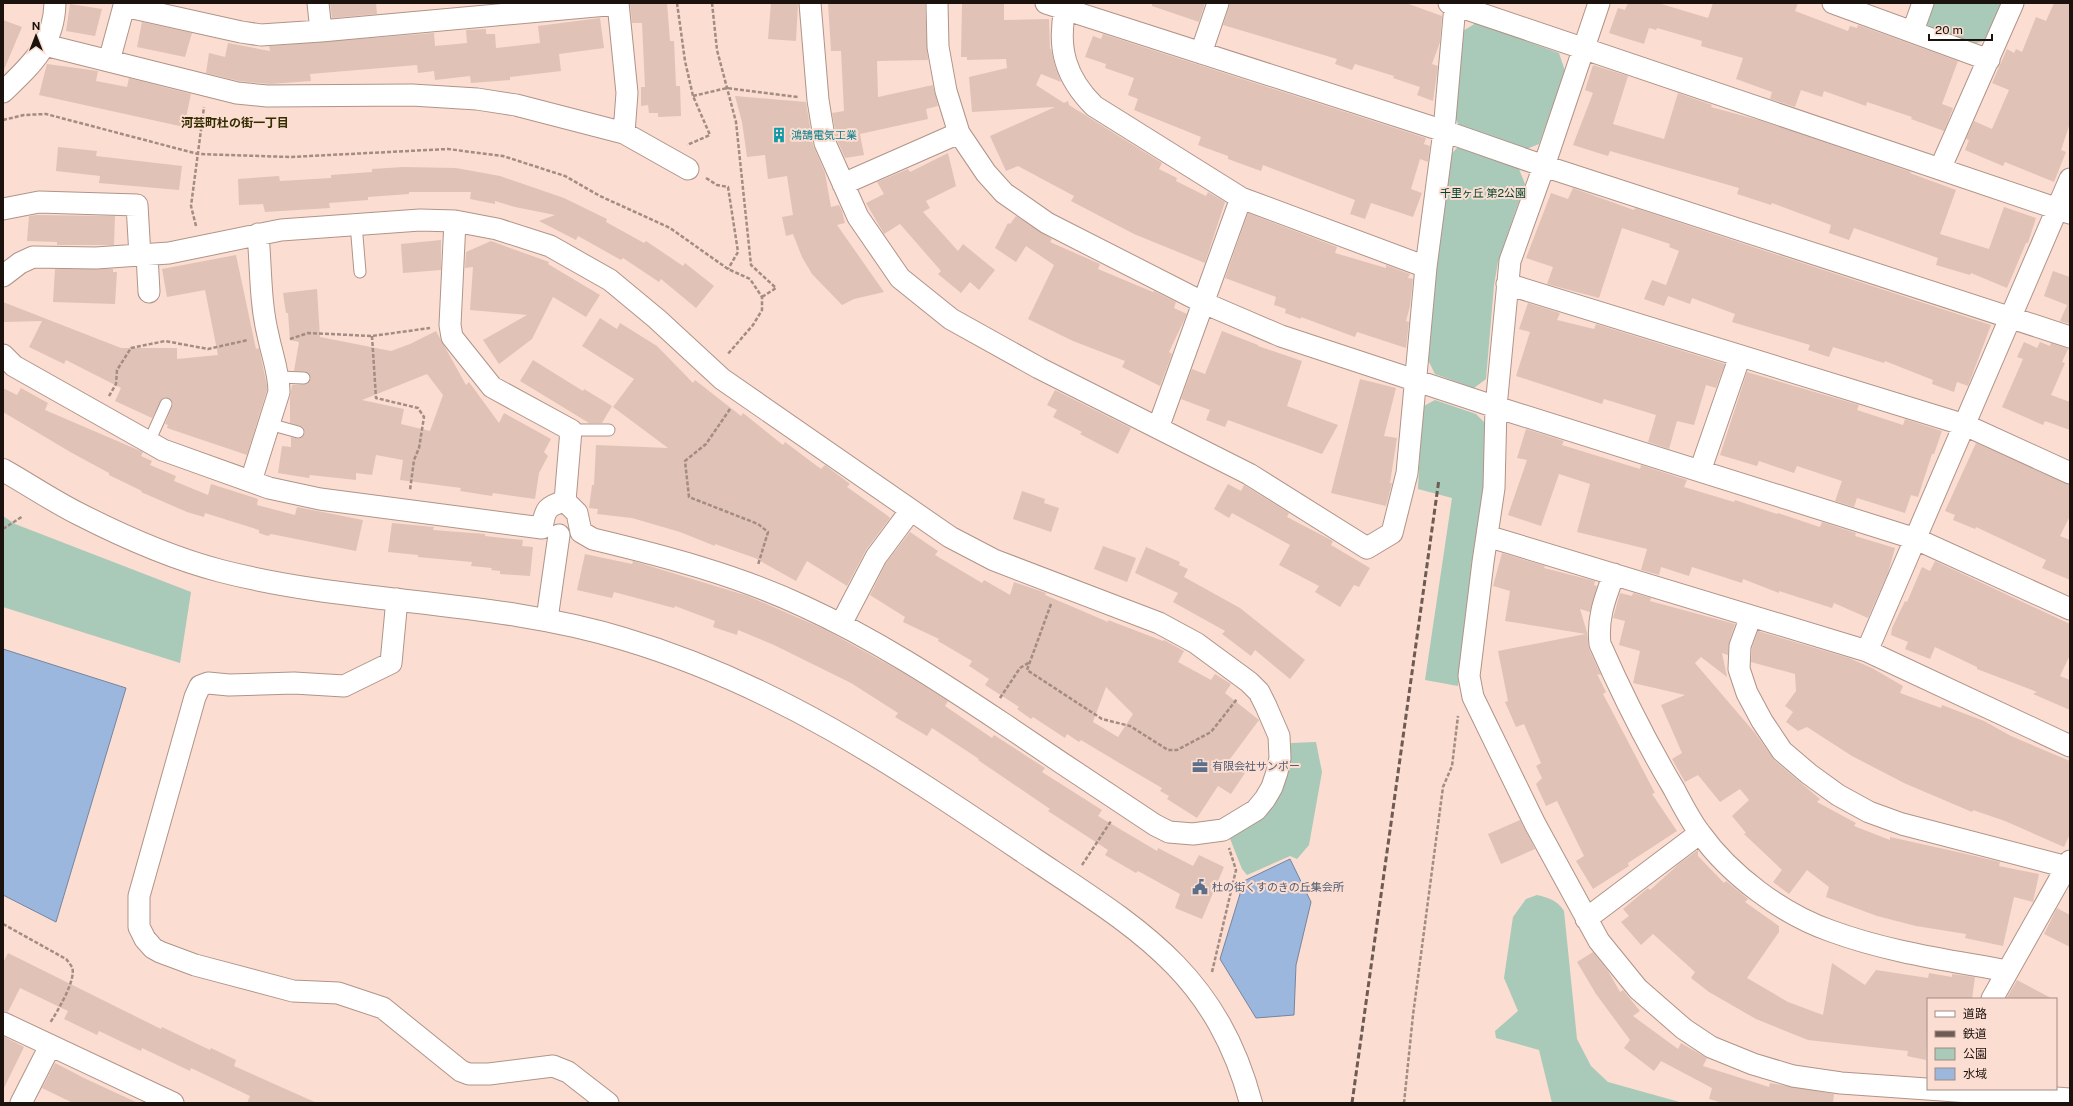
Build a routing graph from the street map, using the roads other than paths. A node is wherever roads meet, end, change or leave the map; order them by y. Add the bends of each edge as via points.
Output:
1 (54, 3) edge
2 (318, 3) edge
3 (618, 3) edge
4 (810, 3) edge
5 (937, 3) edge
6 (1218, 3) edge
7 (1599, 3) edge
8 (1833, 3) edge
9 (1923, 3) edge
10 (2013, 3) edge
11 (1452, 4) edge
12 (1056, 6) edge
13 (1477, 8) edge
14 (321, 31) junction
15 (1913, 31) junction
16 (45, 45) junction
17 (1583, 48) junction
18 (1201, 53) junction
19 (1989, 60) junction
20 (109, 61) junction
21 (3, 92) edge
22 (1444, 131) junction
23 (624, 133) junction
24 (960, 133) junction
25 (1544, 166) junction
26 (688, 169) dead end
27 (1940, 169) junction
28 (2070, 179) edge
29 (843, 184) junction
30 (1241, 198) junction
31 (3, 209) edge
32 (2064, 211) edge
33 (455, 221) junction
34 (356, 224) junction
35 (258, 234) junction
36 (144, 255) junction
37 (1426, 267) junction
38 (360, 272) dead end
39 (3, 276) edge
40 (1507, 284) junction
41 (150, 292) dead end
42 (1204, 303) junction
43 (2011, 318) junction
44 (2070, 337) edge
45 (3, 355) edge
46 (1740, 356) junction
47 (279, 377) junction
48 (304, 378) dead end
49 (1416, 381) junction
50 (166, 404) dead end
51 (1496, 407) junction
52 (269, 424) junction
53 (1965, 425) junction
54 (1158, 428) junction
55 (571, 430) junction
56 (609, 430) dead end
57 (298, 432) dead end
58 (149, 442) junction
59 (3, 470) edge
60 (1700, 471) junction
61 (2070, 473) edge
62 (250, 481) junction
63 (566, 501) junction
64 (910, 510) junction
65 (550, 532) junction
66 (581, 532) junction
67 (1487, 536) junction
68 (1916, 539) junction
69 (1614, 574) junction
70 (397, 599) junction
71 (2070, 610) edge
72 (1751, 616) junction
73 (547, 620) junction
74 (841, 624) junction
75 (1867, 651) junction
76 (2070, 746) edge
77 (1700, 833) junction
78 (2068, 864) edge
79 (1586, 919) junction
80 (2008, 971) junction
81 (1993, 998) edge
82 (3, 1022) edge
83 (45, 1044) junction
84 (1927, 1089) edge
85 (1942, 1090) edge
86 (149, 1098) edge
87 (2070, 1099) edge
88 (21, 1103) edge
89 (173, 1103) edge
90 (608, 1103) edge
91 (1251, 1103) edge

1 - 16 street via 51,32
2 - 14 street
3 - 14 street
3 - 23 street via 627,93
4 - 29 street via 818,100 825,143
5 - 24 street via 938,47 945,84
6 - 18 street
7 - 17 street
8 - 15 street
9 - 15 street
10 - 19 street
11 - 13 street
11 - 22 street
12 - 18 street
12 - 30 street via 1065,61 1081,92 1101,111
13 - 17 street
14 - 20 street via 261,35 124,6
15 - 19 street
16 - 20 street
16 - 21 street via 28,69
17 - 25 street
17 - 27 street
18 - 22 street
19 - 27 street
20 - 23 street via 237,93 267,96 412,95 477,99 516,105
22 - 25 street
22 - 37 street
23 - 26 street
24 - 29 street
24 - 42 street via 986,173 1004,193 1022,207 1046,223
25 - 40 street via 1510,261
25 - 43 street
27 - 32 street
28 - 32 street
29 - 54 street via 858,217 890,266 900,278 952,319 1039,368
30 - 37 street
30 - 42 street
31 - 36 street via 40,202 137,205
32 - 43 street
33 - 34 street via 420,220
33 - 55 street via 450,325 452,337 492,387
33 - 64 street via 515,234 550,246 610,280 741,394
34 - 35 street
34 - 38 lane
35 - 36 street via 169,253
35 - 47 street via 269,341
36 - 39 street via 96,258 34,257 20,263
36 - 41 street
37 - 49 street
40 - 46 street
40 - 51 street
42 - 49 street via 1281,336
42 - 54 street
43 - 44 street
43 - 53 street
45 - 58 street via 14,366
46 - 53 street
46 - 60 street
47 - 48 lane
47 - 52 street via 279,392
49 - 51 street
49 - 54 street via 1407,473 1392,533 1367,548 1249,474
50 - 58 lane
51 - 60 street
51 - 67 street via 1494,488
52 - 57 lane
52 - 62 street
53 - 61 street
53 - 68 street
55 - 56 lane
55 - 63 street
58 - 62 street via 203,465
59 - 70 street via 77,513 145,546 185,560 286,584
60 - 68 street
62 - 65 street via 269,488 320,499
63 - 65 street via 549,507 544,514
63 - 66 street via 577,513
64 - 74 street via 876,557
64 - 74 street via 971,550 1159,623 1196,643 1249,682 1259,692 1279,736 1280,758 1272,787 1256,810 1223,830 1193,834 1169,832 1122,804 917,666
65 - 66 street
65 - 73 street
66 - 74 street via 593,539 636,549 751,585
67 - 69 street
67 - 79 street via 1469,676 1473,697 1535,824
68 - 71 street
68 - 75 street
69 - 72 street
69 - 77 street via 1601,607 1598,628 1600,644 1657,761
70 - 73 street
70 - 90 street via 390,663 344,686 294,683 208,683 200,686 139,896 139,927 153,948 195,964 293,991 338,993 382,1008 461,1071 469,1074 489,1074 554,1066 568,1072
72 - 75 street
72 - 78 street via 1740,646 1740,670 1748,693 1762,721 1782,751 1809,774 1838,795 1870,812 1902,824
73 - 91 street via 623,638 666,652 768,694 816,719 890,764 1119,916 1149,939 1198,990 1230,1041
75 - 76 street
77 - 79 street
77 - 80 street via 1730,867 1764,896 1830,931 1904,952
78 - 80 street
79 - 84 street via 1599,941 1638,989 1684,1029 1711,1047 1793,1076 1841,1083
80 - 81 street
82 - 83 street
83 - 86 street
83 - 88 street
85 - 87 street
86 - 89 street

